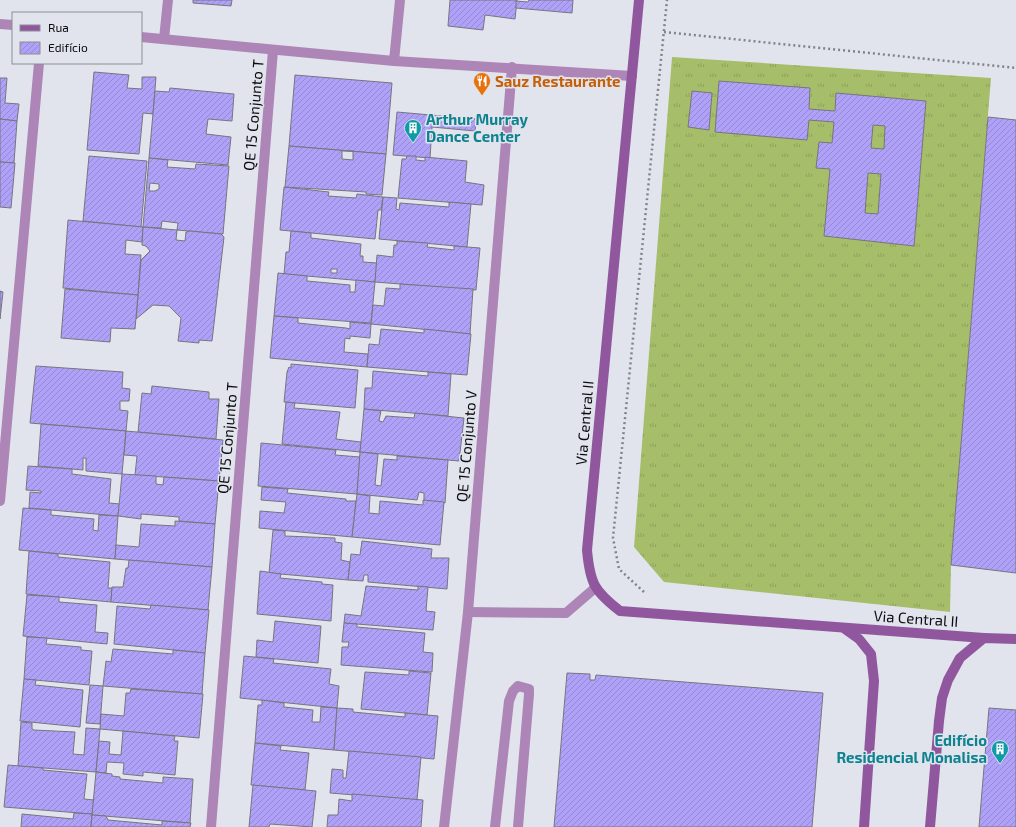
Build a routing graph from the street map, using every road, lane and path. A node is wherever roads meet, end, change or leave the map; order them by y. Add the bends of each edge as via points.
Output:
1 (168, 0) edge
2 (400, 0) edge
3 (639, 0) edge
4 (668, 0) edge
5 (0, 24) edge
6 (12, 25) edge
7 (664, 32) junction
8 (142, 37) edge
9 (164, 39) junction
10 (273, 50) junction
11 (394, 61) junction
12 (39, 64) edge
13 (512, 67) junction
14 (1016, 68) edge
15 (632, 76) junction
16 (0, 501) edge
17 (595, 588) junction
18 (649, 596) dead end
19 (468, 612) junction
20 (845, 629) junction
21 (984, 638) junction
22 (1016, 640) edge
23 (211, 827) edge
24 (444, 827) edge
25 (494, 827) edge
26 (518, 827) edge
27 (864, 827) edge
28 (930, 827) edge

1 - 9 street
2 - 11 street
3 - 15 street, Via Central II
4 - 7 path
5 - 6 street
7 - 14 path
7 - 18 path via 613,538 619,569
8 - 9 street
9 - 10 street
10 - 11 street
10 - 23 street, QE 15 Conjunto T
11 - 13 street
12 - 16 street
13 - 15 street
13 - 19 street, QE 15 Conjunto V
15 - 17 street, Via Central II via 587,550 589,574
17 - 19 street via 566,613
17 - 20 street, Via Central II via 603,599 620,611
19 - 24 street, QE 15 Conjunto V
20 - 21 street, Via Central II
20 - 27 street, Via Central II via 859,638 871,654 874,681
21 - 22 street, Via Central II
21 - 28 street via 960,658 942,698
25 - 26 street via 509,701 518,686 528,689 529,694

